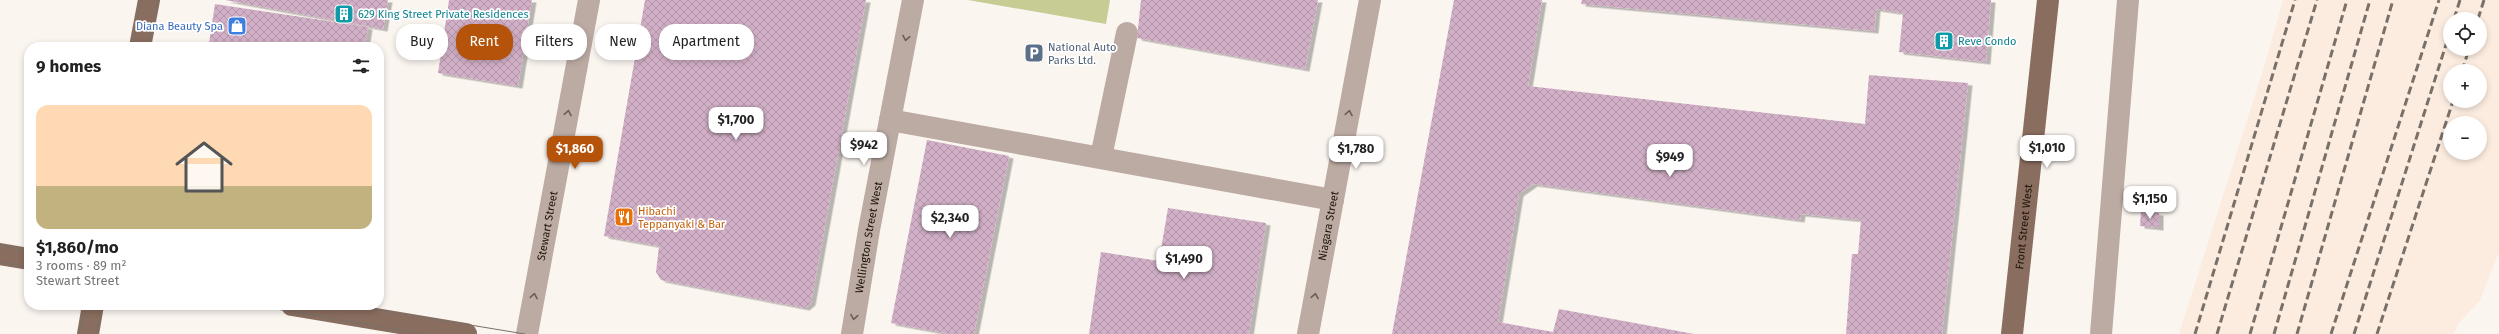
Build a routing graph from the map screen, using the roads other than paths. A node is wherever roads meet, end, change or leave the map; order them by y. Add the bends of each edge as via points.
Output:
1 (149, 0) edge
2 (589, 0) edge
3 (913, 0) edge
4 (1370, 0) edge
5 (2048, 0) edge
6 (2128, 0) edge
7 (1126, 33) dead end
8 (141, 42) edge
9 (890, 120) junction
10 (1101, 157) junction
11 (1333, 200) junction
12 (0, 254) edge
13 (24, 258) edge
14 (92, 310) edge
15 (322, 310) edge
16 (88, 334) edge
17 (466, 334) edge
18 (527, 334) edge
19 (852, 334) edge
20 (1308, 334) edge
21 (2012, 334) edge
22 (2101, 334) edge

1 - 8 main road
18 -> 2 street, Stewart Street
3 -> 9 street, Wellington Street West
11 -> 4 street, Niagara Street
5 - 21 main road, Front Street West
6 - 22 street
7 - 10 street
9 - 10 street
9 -> 19 street, Wellington Street West
10 - 11 street
20 -> 11 street, Niagara Street
12 - 13 main road
14 - 16 main road
15 - 17 main road

